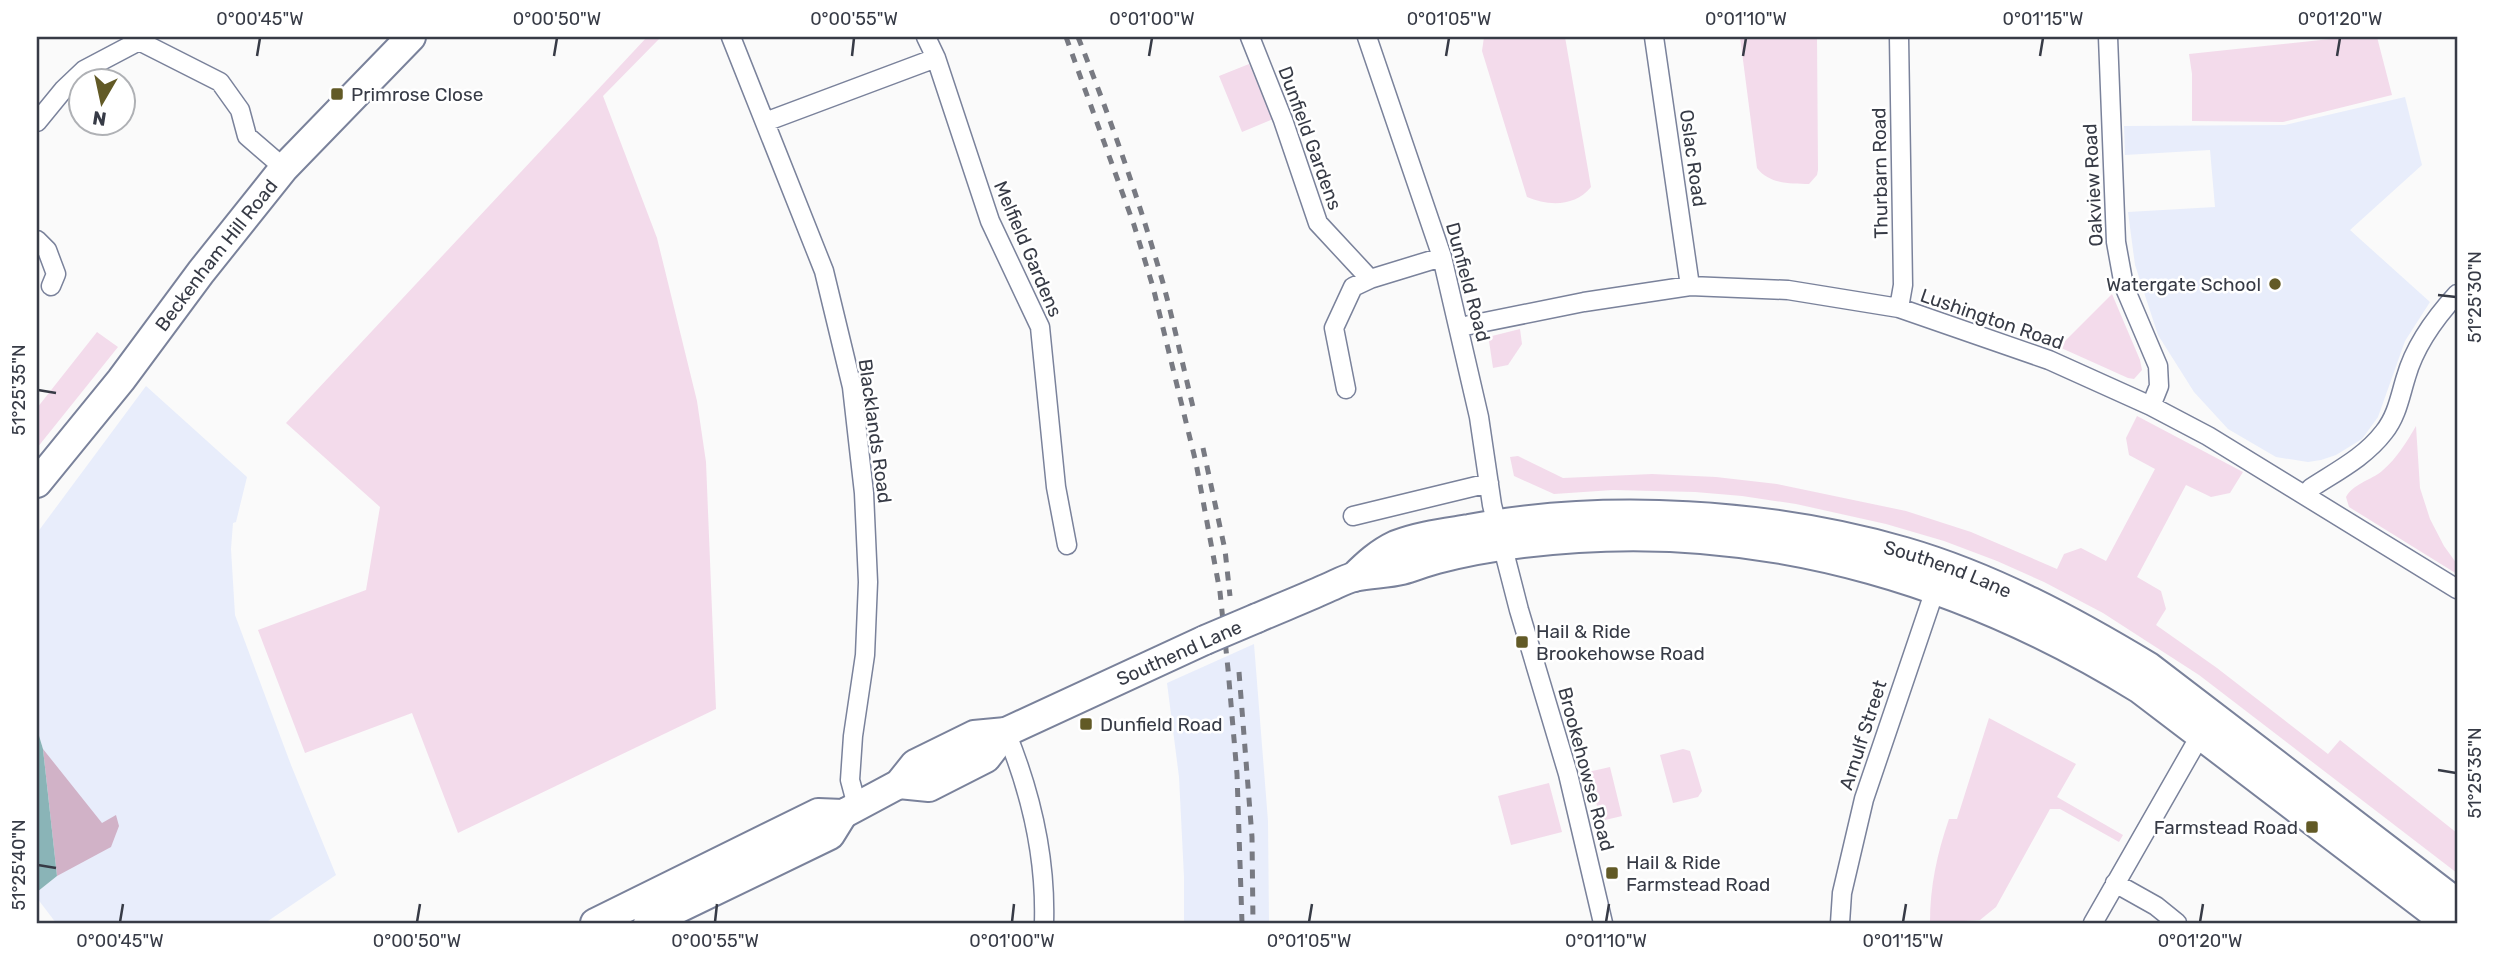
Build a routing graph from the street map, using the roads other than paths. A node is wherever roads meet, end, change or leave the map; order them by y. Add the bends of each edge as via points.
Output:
1 (411, 37) edge
2 (731, 37) edge
3 (926, 37) edge
4 (1250, 37) edge
5 (1367, 37) edge
6 (1654, 37) edge
7 (1899, 37) edge
8 (2108, 37) edge
9 (139, 39) edge
10 (936, 58) junction
11 (37, 122) edge
12 (765, 122) junction
13 (284, 168) junction
14 (37, 240) edge
15 (1442, 257) junction
16 (1370, 279) junction
17 (51, 285) dead end
18 (1690, 286) junction
19 (2457, 294) edge
20 (1899, 309) junction
21 (1460, 327) junction
22 (1346, 389) dead end
23 (2151, 405) junction
24 (1489, 483) junction
25 (37, 484) edge
26 (2305, 495) junction
27 (1353, 516) dead end
28 (1500, 534) junction
29 (1067, 545) dead end
30 (1940, 576) junction
31 (2457, 589) edge
32 (2209, 727) junction
33 (1006, 732) junction
34 (850, 810) junction
35 (2115, 883) junction
36 (2446, 908) edge
37 (596, 923) edge
38 (648, 923) edge
39 (1044, 923) edge
40 (1603, 923) edge
41 (1840, 923) edge
42 (2093, 923) edge
43 (2176, 923) edge

1 - 13 main road, Beckenham Hill Road
2 - 12 street, Blacklands Road
3 - 10 street, Melfield Gardens
4 - 16 street, Dunfield Gardens via 1318,223
5 - 15 street, Dunfield Road
6 - 18 street, Oslac Road
7 - 20 street, Thurbarn Road via 1903,285
8 - 23 street, Oakview Road via 2116,242 2124,286 2158,366 2159,386
9 - 11 street via 84,70
9 - 13 street via 220,82 240,110 247,136
10 - 12 street
10 - 29 street, Melfield Gardens via 990,220 1040,327 1056,487
12 - 34 street, Blacklands Road via 824,271 852,387 869,582
13 - 25 main road, Beckenham Hill Road
14 - 17 street via 47,250 56,274
15 - 16 street
15 - 21 street, Dunfield Road
16 - 22 street via 1353,287 1334,328
18 - 20 street, Lushington Road via 1788,289
18 - 21 street, Lushington Road
19 - 26 street via 2419,344 2400,404 2386,430 2367,452
20 - 23 street, Lushington Road via 2049,360
21 - 24 street, Dunfield Road
23 - 26 street, Lushington Road
24 - 27 street
24 - 28 street, Dunfield Road
26 - 31 street, Lushington Road
28 - 30 main road, Southend Lane via 1727,541 1800,552 1898,576
28 - 33 main road, Southend Lane, bridge via 1403,570 1354,577
28 - 40 street, Brookehowse Road via 1568,774
30 - 32 main road, Southend Lane
30 - 41 street, Arnulf Street via 1864,799
32 - 35 street
32 - 36 main road, Southend Lane
33 - 34 main road, Southend Lane via 974,735 915,764 899,784
33 - 39 street via 1035,821 1042,860
34 - 37 main road, Southend Lane via 818,813
34 - 38 main road, Southend Lane via 830,835
35 - 42 street
35 - 43 street

